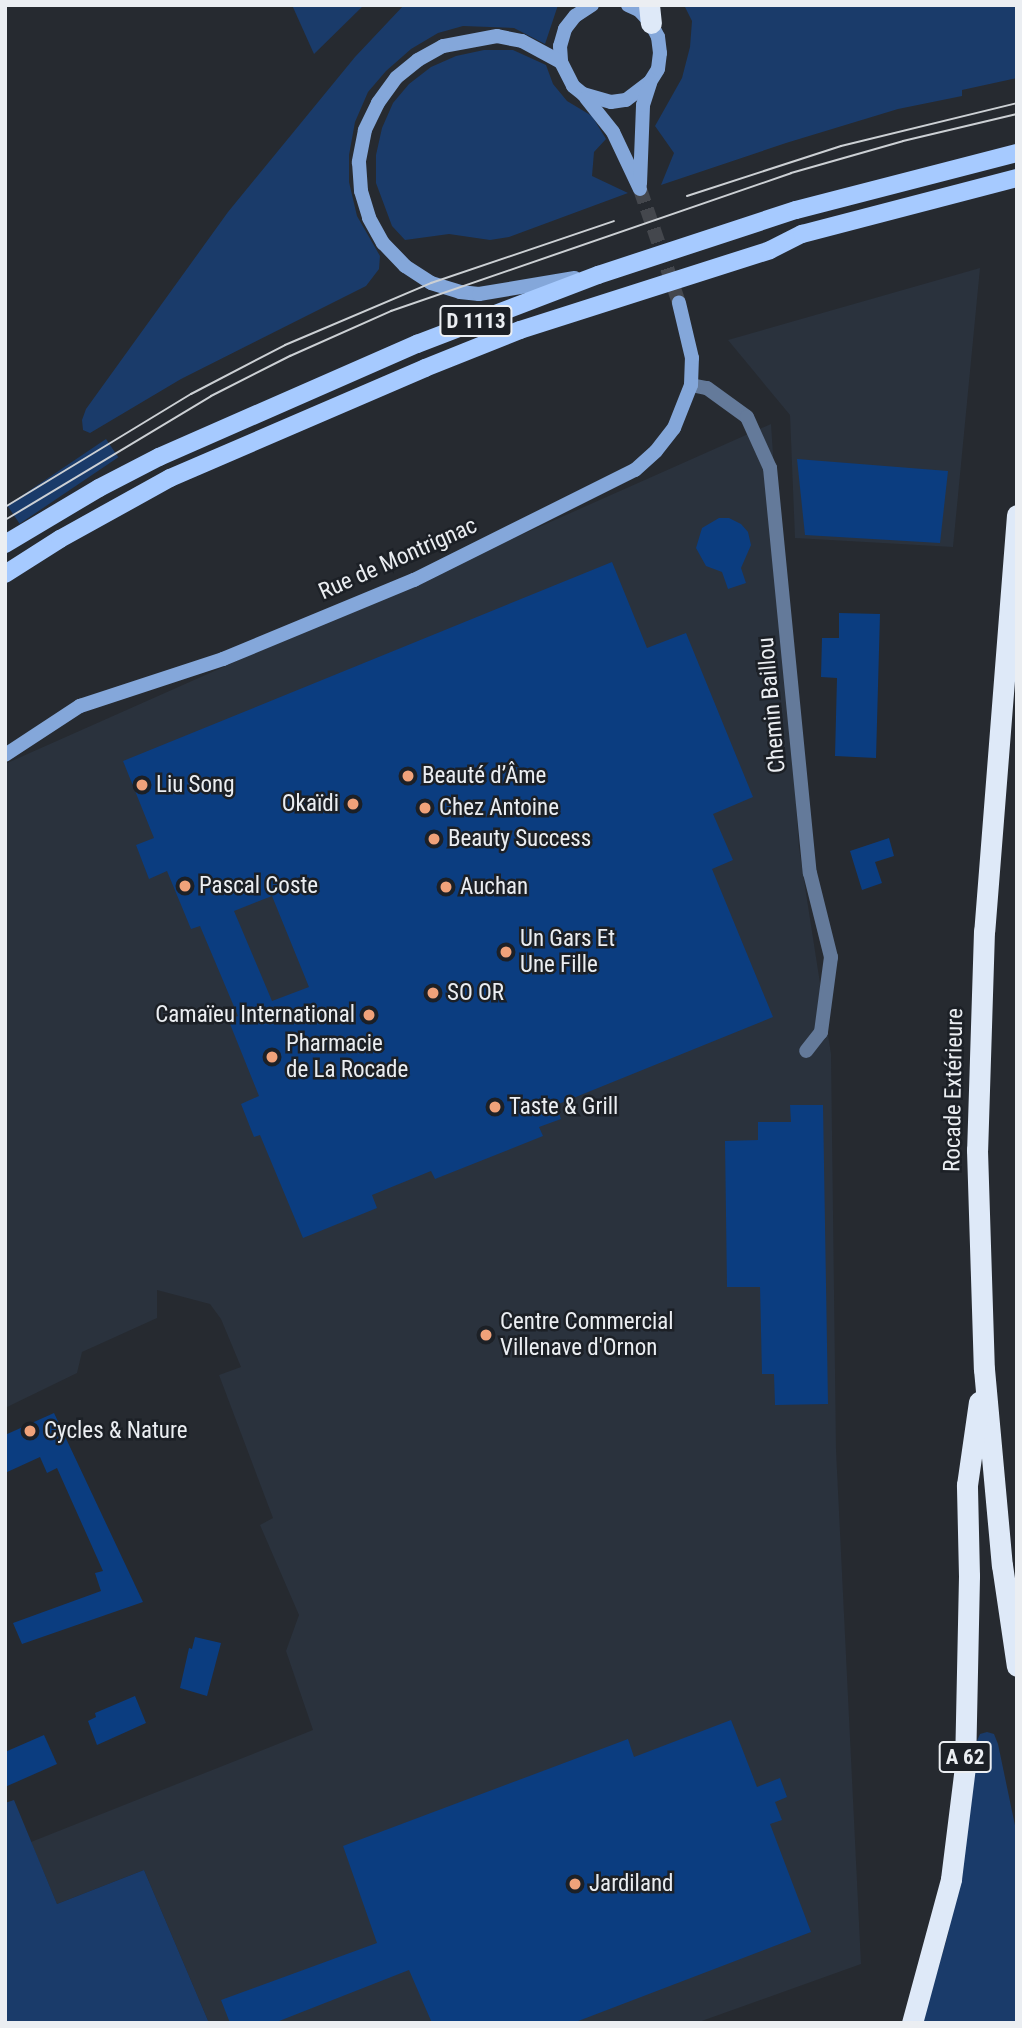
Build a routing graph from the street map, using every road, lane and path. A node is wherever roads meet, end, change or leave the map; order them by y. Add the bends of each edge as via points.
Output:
1 (566, 5) edge
2 (592, 5) edge
3 (628, 5) edge
4 (650, 14) edge
5 (565, 29) junction
6 (561, 62) junction
7 (650, 82) junction
8 (583, 94) junction
9 (1017, 153) edge
10 (1017, 178) edge
11 (598, 275) junction
12 (679, 303) tunnel mouth
13 (691, 385) junction
14 (1017, 515) edge
15 (5, 544) edge
16 (5, 575) edge
17 (5, 755) edge
18 (806, 1051) dead end
19 (984, 1369) junction
20 (1017, 1666) edge
21 (912, 2023) edge

1 - 5 main road
2 - 5 main road
3 - 4 main road
4 - 7 main road via 660,53
5 - 6 main road
6 - 8 main road via 573,86
6 - 11 main road via 522,41 497,36 443,47 418,60 396,78 365,130 359,162 361,191 383,243 405,266 438,287 479,294
7 - 8 main road via 626,100 596,100
7 - 8 main road via 643,105 640,189 613,132
9 - 11 main road, D 1113 via 796,211
10 - 16 main road, D 1113 via 803,234 770,250 520,330 170,478
11 - 15 main road, D 1113 via 417,344 243,418 99,488
12 - 13 main road, Rue de Montrignac via 692,358
13 - 17 main road, Rue de Montrignac via 674,428 656,451 615,482 389,590 223,659 80,706
13 - 18 street, Chemin Baillou via 707,388 747,417 770,468 810,873 831,957 821,1032
14 - 19 highway, Rocade Extérieure via 983,944 977,1150
19 - 20 highway, Rocade Extérieure via 1002,1566
19 - 21 highway, A 62 via 967,1485 965,1766 951,1879

